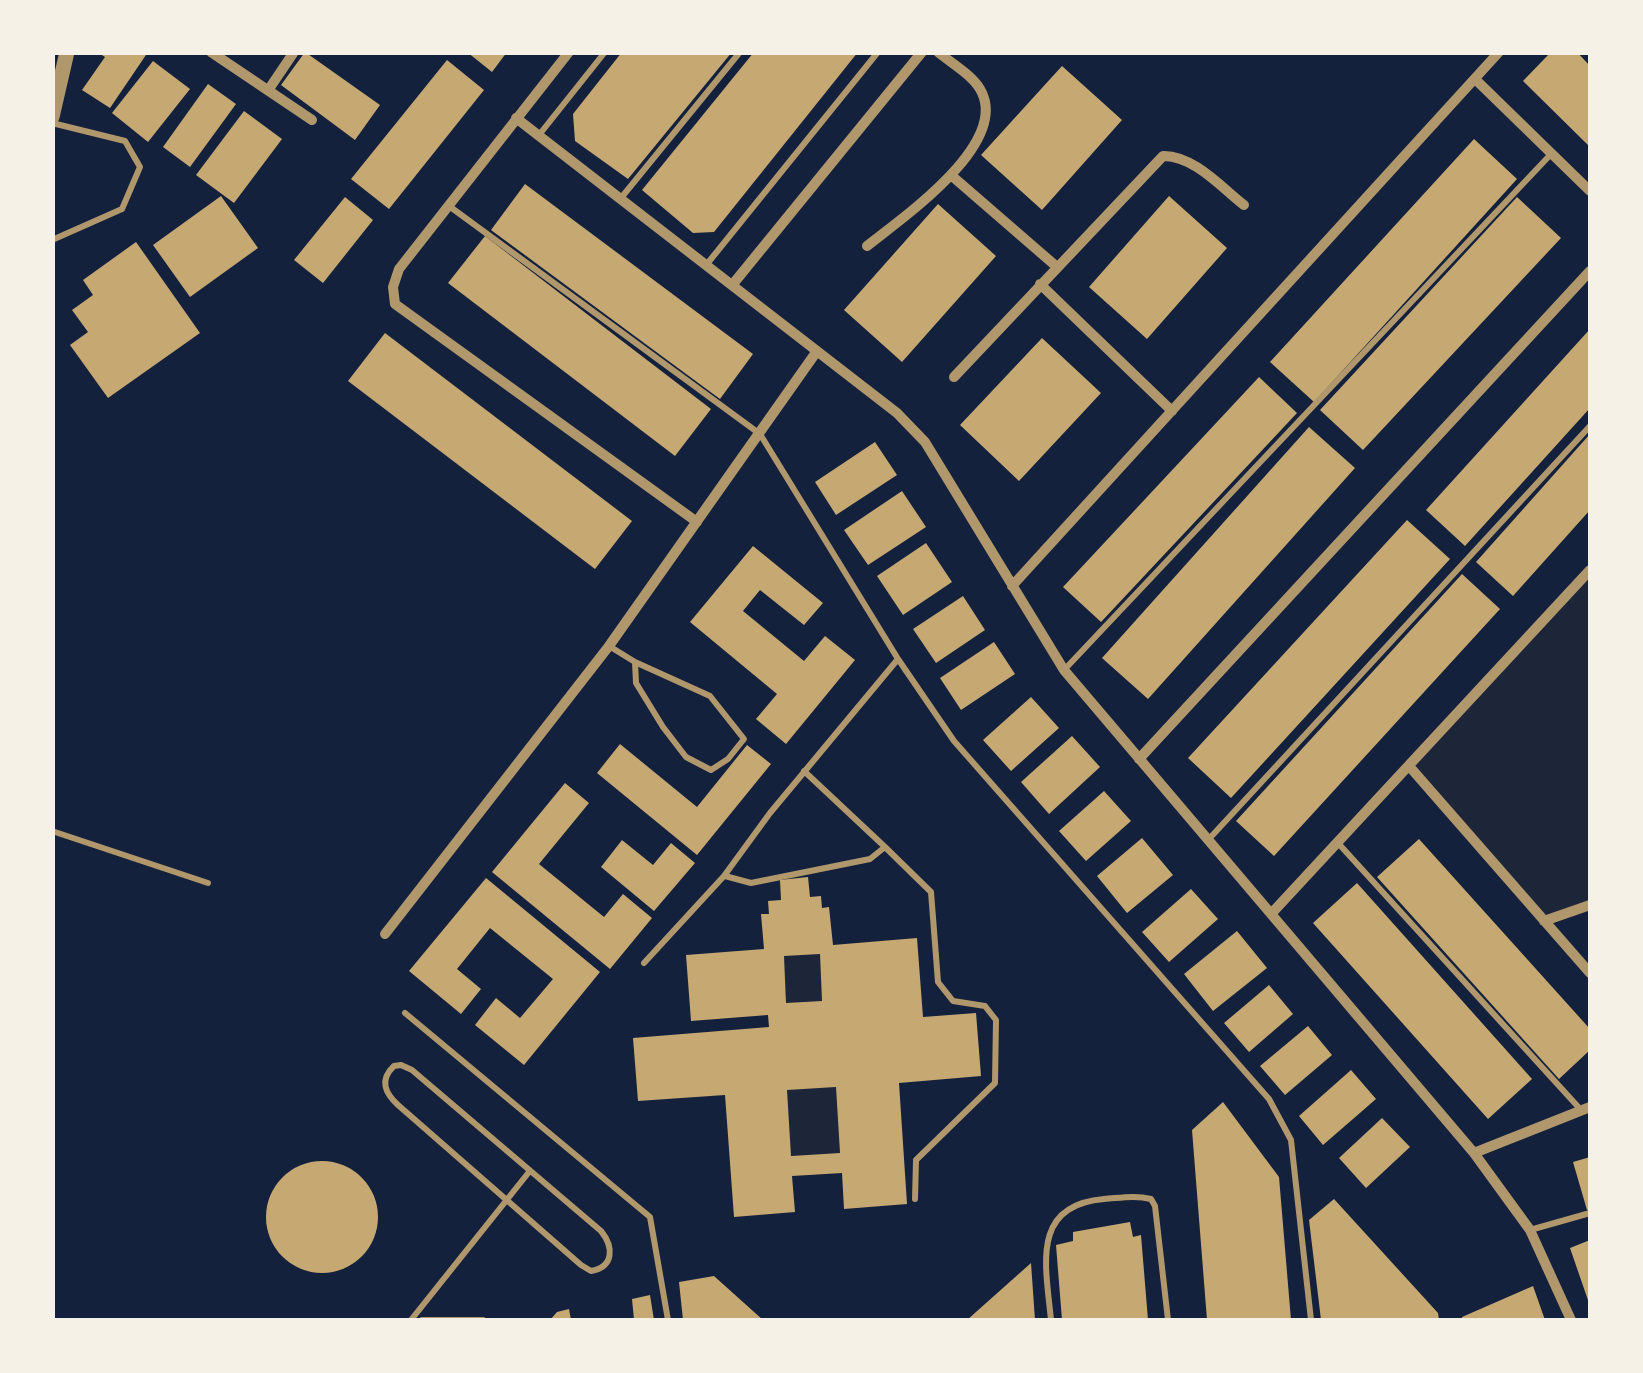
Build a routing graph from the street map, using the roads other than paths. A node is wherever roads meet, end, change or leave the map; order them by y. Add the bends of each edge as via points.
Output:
1 (68, 52) edge
2 (210, 52) edge
3 (294, 52) edge
4 (569, 52) edge
5 (604, 52) edge
6 (740, 52) edge
7 (878, 52) edge
8 (922, 52) edge
9 (938, 52) edge
10 (1499, 52) edge
11 (1474, 79) junction
12 (269, 89) junction
13 (516, 118) junction
14 (52, 120) edge
15 (312, 120) dead end
16 (539, 135) junction
17 (1552, 153) junction
18 (952, 176) junction
19 (1590, 191) edge
20 (621, 198) junction
21 (447, 204) junction
22 (1244, 205) dead end
23 (52, 240) edge
24 (867, 246) dead end
25 (707, 264) junction
26 (1057, 266) junction
27 (1590, 271) edge
28 (732, 284) junction
29 (1040, 284) junction
30 (817, 351) junction
31 (954, 377) dead end
32 (1172, 411) junction
33 (1590, 426) edge
34 (760, 434) junction
35 (697, 522) junction
36 (1590, 570) edge
37 (1012, 586) junction
38 (610, 646) junction
39 (898, 658) junction
40 (635, 662) junction
41 (1064, 670) junction
42 (1138, 759) junction
43 (1409, 766) junction
44 (804, 771) junction
45 (52, 831) edge
46 (1208, 840) junction
47 (1338, 842) junction
48 (885, 847) junction
49 (724, 876) junction
50 (208, 883) dead end
51 (1590, 905) edge
52 (1271, 914) junction
53 (1544, 921) junction
54 (385, 934) dead end
55 (644, 963) dead end
56 (1590, 973) edge
57 (405, 1013) dead end
58 (1586, 1109) edge
59 (1474, 1153) junction
60 (529, 1172) junction
61 (915, 1199) dead end
62 (508, 1200) junction
63 (1590, 1212) edge
64 (1530, 1230) junction
65 (411, 1320) edge
66 (422, 1320) edge
67 (482, 1320) edge
68 (668, 1320) edge
69 (1051, 1320) edge
70 (1168, 1320) edge
71 (1311, 1320) edge
72 (1571, 1320) edge

1 - 14 street
2 - 12 street
3 - 12 street
4 - 13 street
5 - 16 lane
6 - 20 lane
7 - 25 lane
8 - 28 street
9 - 18 street via 976,84 985,104 978,136
10 - 11 street
11 - 17 street
11 - 32 street
12 - 15 street
13 - 16 street
13 - 21 street
14 - 23 lane via 126,142 140,167 122,209
16 - 20 street
17 - 19 street
17 - 41 lane
18 - 24 street
18 - 26 street
20 - 25 street
21 - 34 lane
21 - 35 street via 399,270 395,304
22 - 26 street via 1194,166 1163,156
25 - 28 street
26 - 29 street
27 - 42 street
28 - 30 street
29 - 31 street
29 - 32 street
30 - 34 street
30 - 37 street via 925,442
32 - 37 street
33 - 46 lane
34 - 35 street
34 - 39 lane
35 - 38 street
36 - 43 street
37 - 41 street
38 - 40 lane
38 - 54 street
39 - 44 lane
39 - 71 lane via 954,741 1269,1099 1291,1140
40 - 40 lane via 710,696 744,738 728,758 711,770 686,757 636,683
41 - 42 street
42 - 46 street
43 - 47 street
43 - 53 street
44 - 48 lane
44 - 49 lane
45 - 50 lane
46 - 52 street
47 - 52 street
47 - 58 lane
48 - 49 lane via 870,859 751,883
48 - 61 lane via 931,892 938,982 953,1000 986,1006 996,1020 995,1082 916,1160
49 - 55 lane
51 - 53 street
52 - 59 street
53 - 56 street
57 - 68 lane via 650,1217
58 - 59 street
59 - 64 street
60 - 62 lane
60 - 62 lane via 601,1231 610,1242 608,1262 591,1271
60 - 62 lane via 412,1070 388,1072 389,1096
62 - 65 lane
63 - 64 lane
64 - 72 street
66 - 67 lane
69 - 70 lane via 1046,1238 1052,1227 1084,1200 1139,1196 1156,1206

